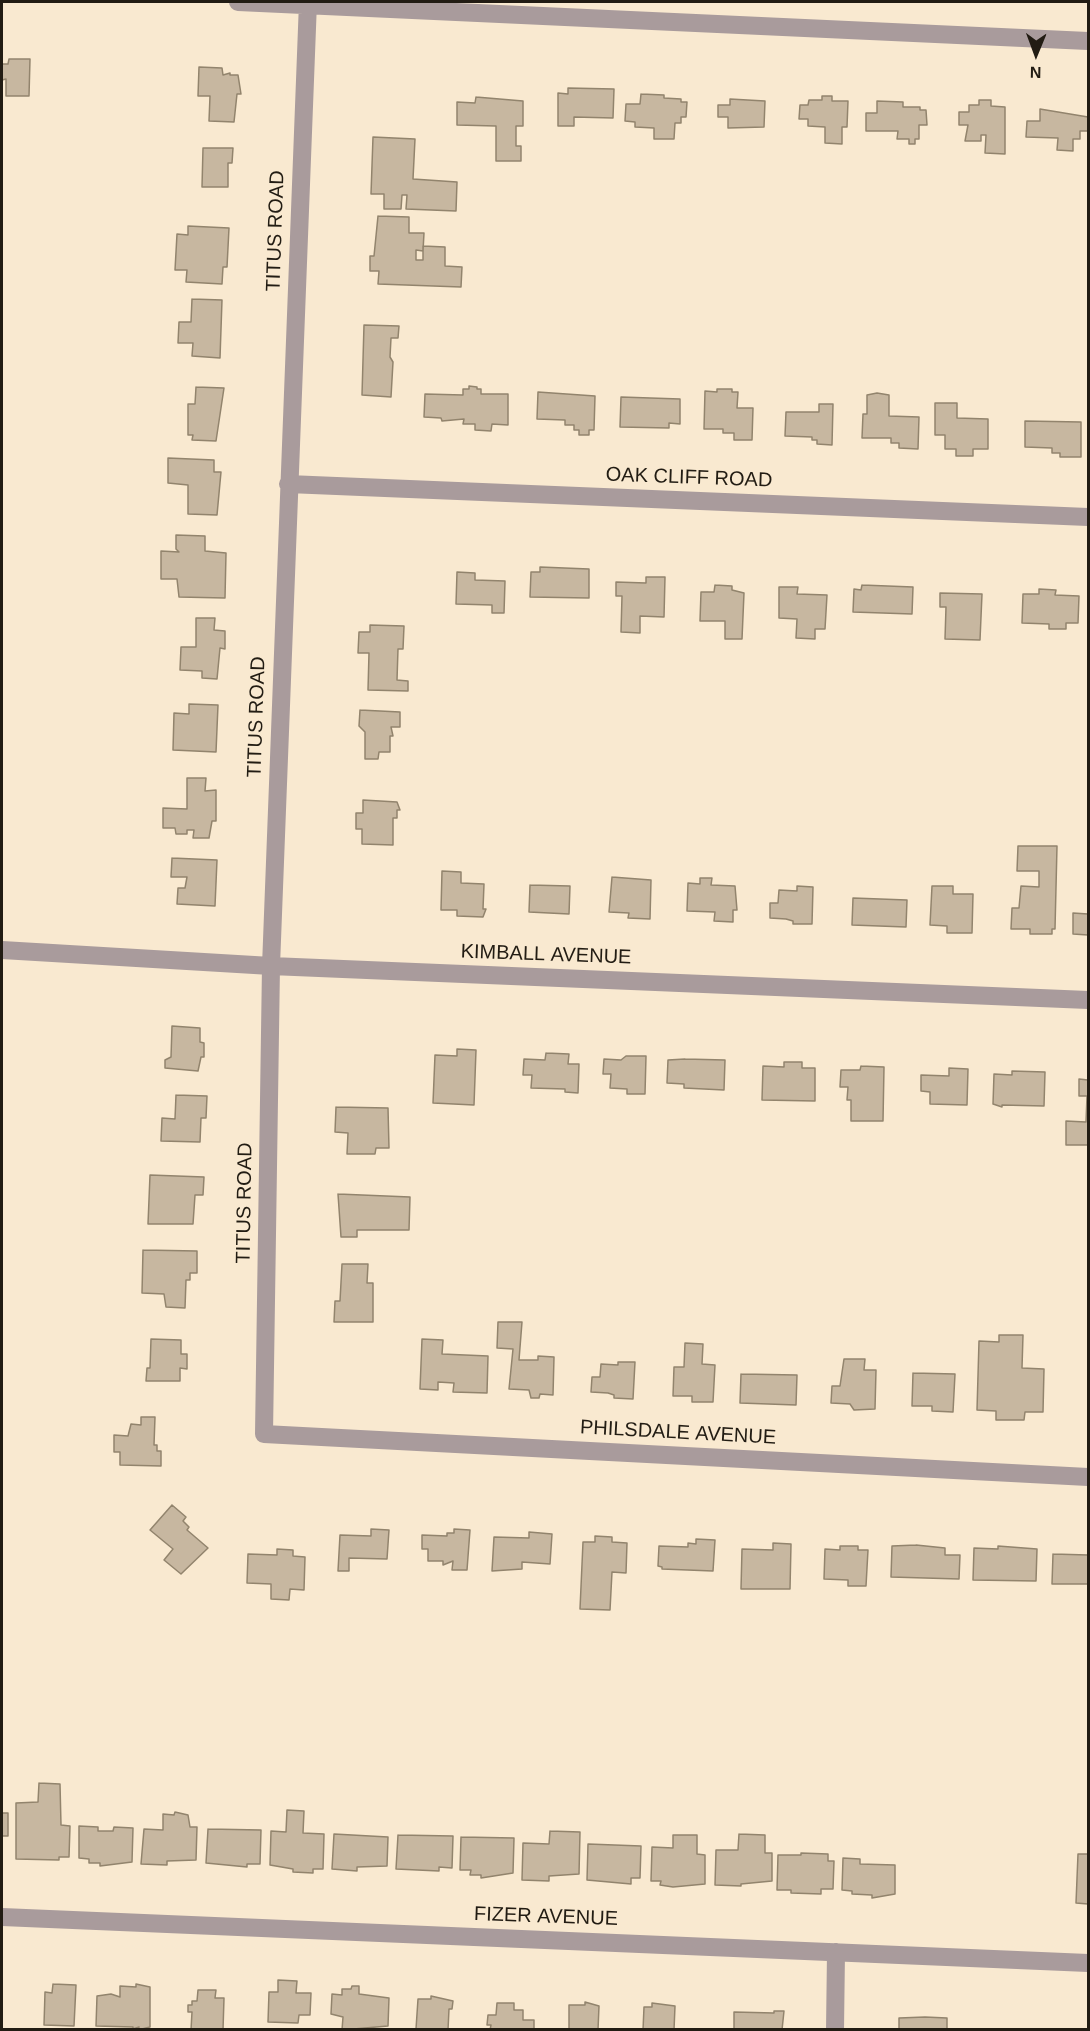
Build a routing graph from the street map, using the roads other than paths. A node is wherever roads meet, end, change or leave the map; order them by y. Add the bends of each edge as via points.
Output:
1 (238, 2) edge
2 (308, 3) edge
3 (1089, 41) edge
4 (288, 484) junction
5 (1089, 517) edge
6 (2, 950) edge
7 (271, 966) junction
8 (1089, 1000) edge
9 (264, 1434) joint
10 (1089, 1478) edge
11 (2, 1917) edge
12 (836, 1952) junction
13 (1089, 1963) edge
14 (835, 2030) edge

1 - 2 street
2 - 3 street
2 - 4 street, TITUS ROAD
4 - 5 street, OAK CLIFF ROAD
4 - 7 street, TITUS ROAD
6 - 7 street, KIMBALL AVENUE
7 - 8 street, KIMBALL AVENUE
7 - 9 street, TITUS ROAD
9 - 10 street, PHILSDALE AVENUE
11 - 12 street, FIZER AVENUE
12 - 13 street, FIZER AVENUE
12 - 14 street

